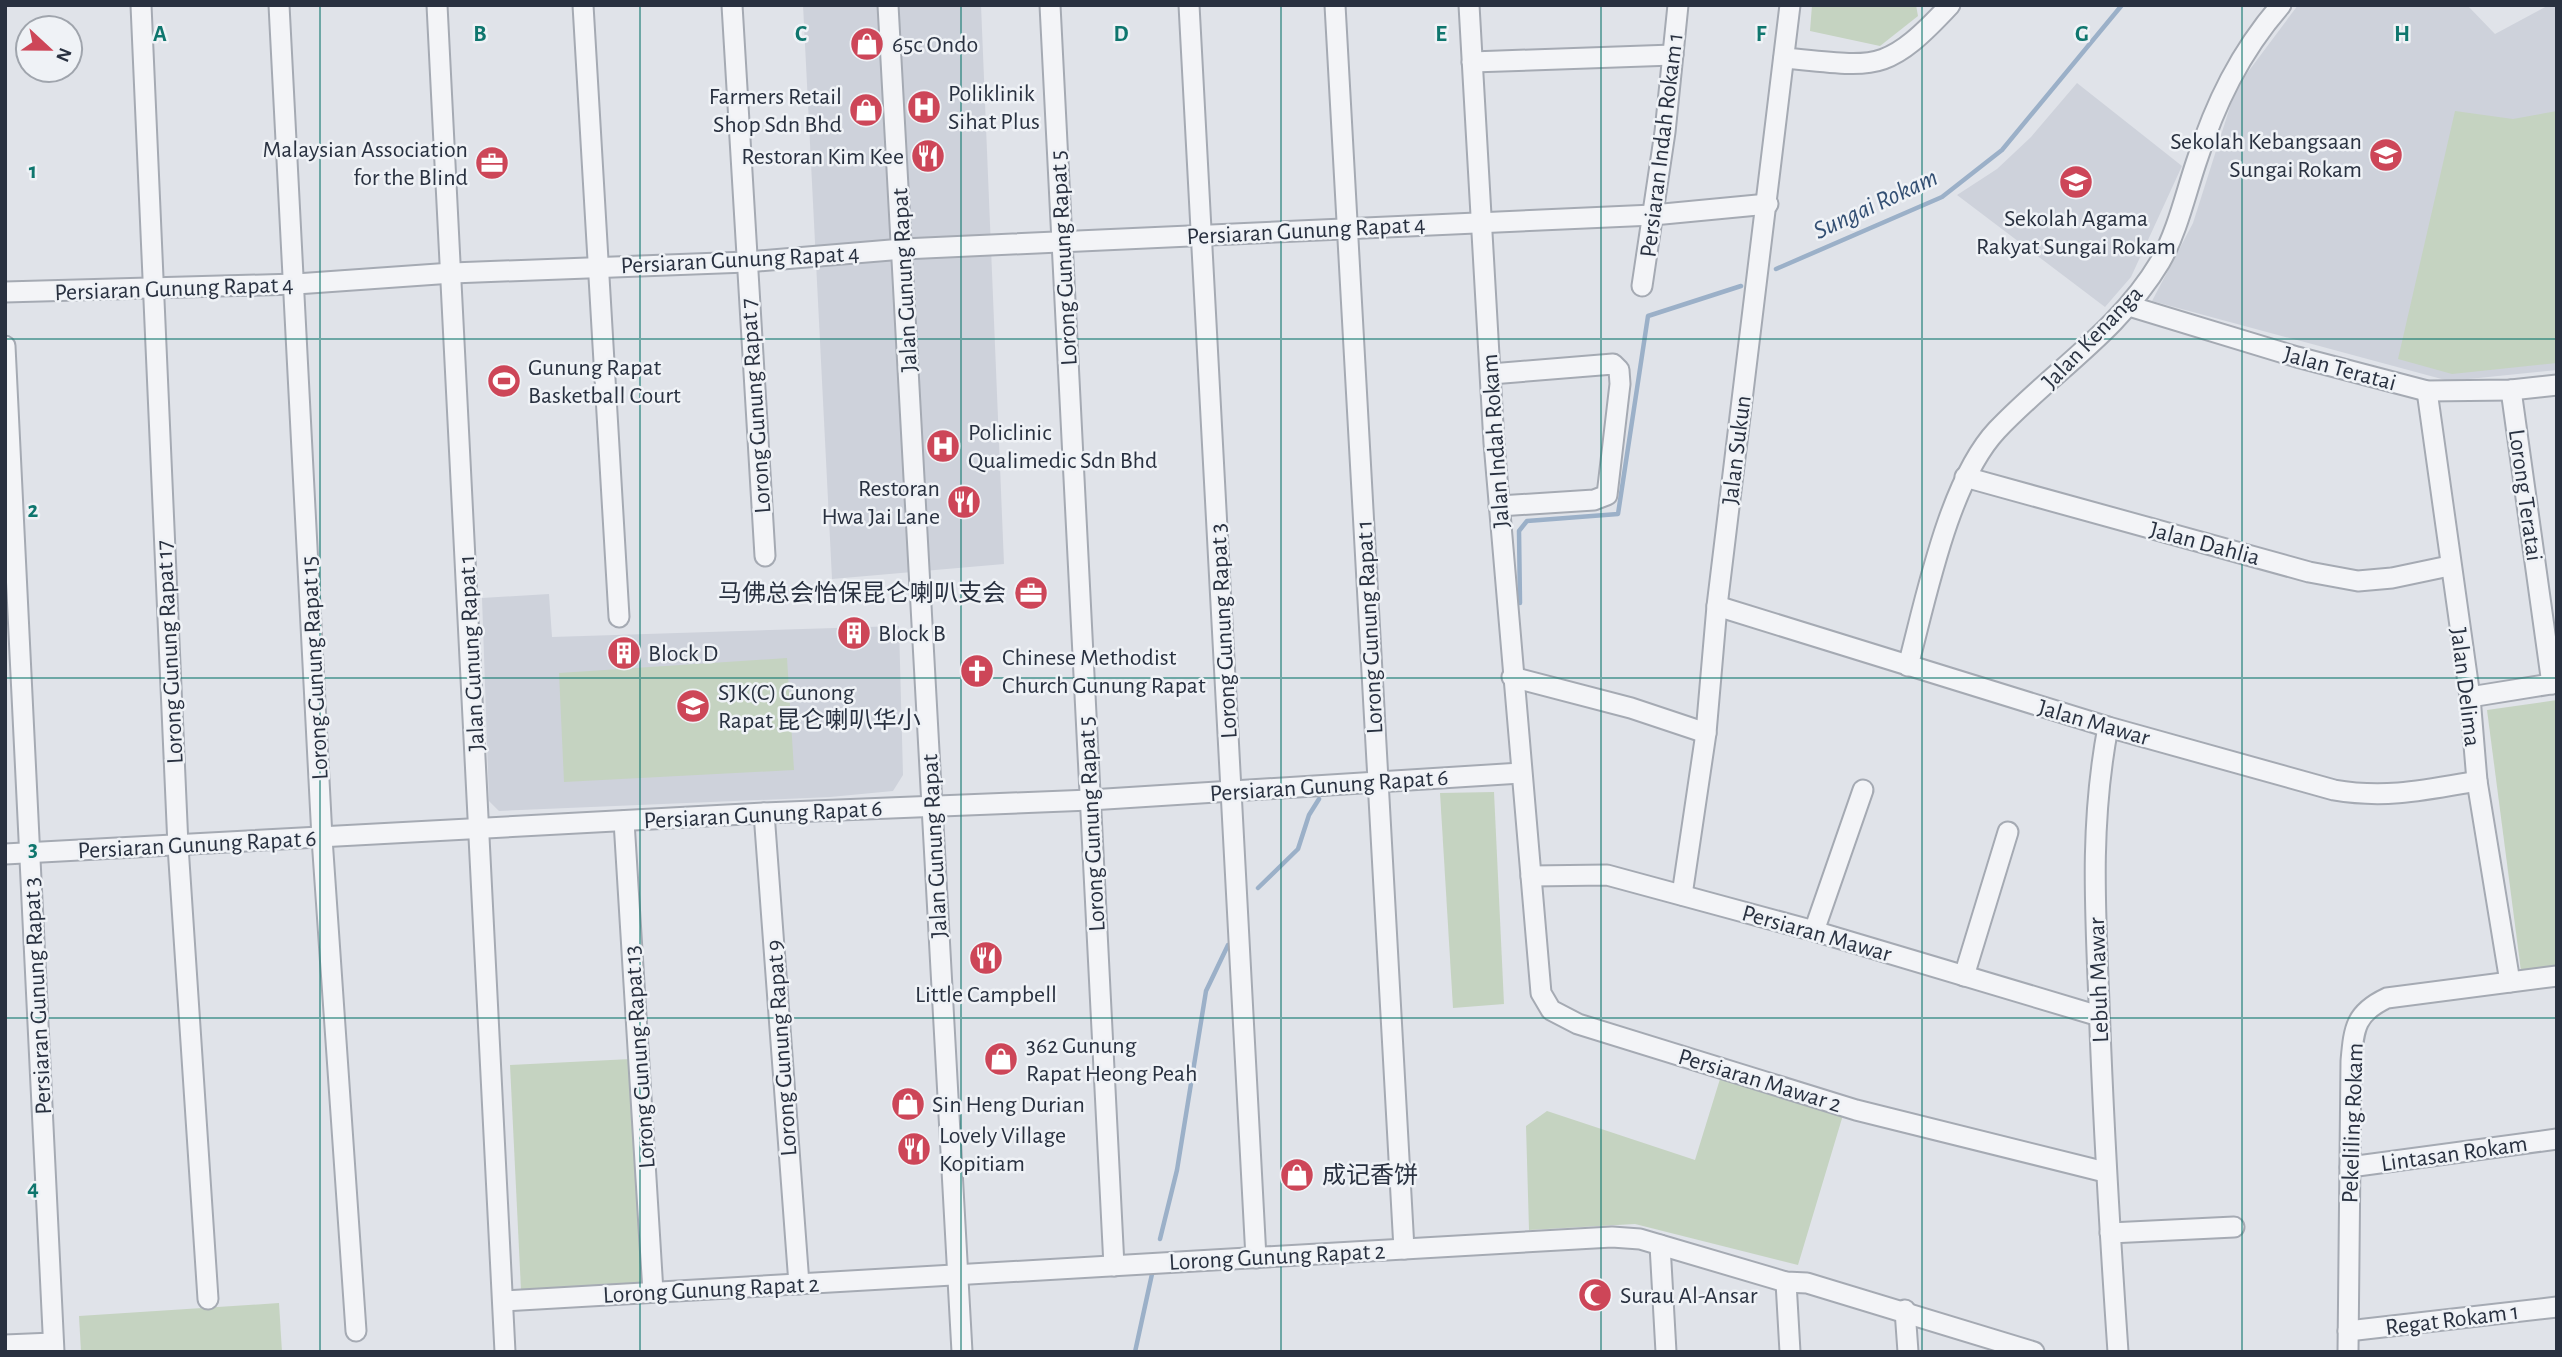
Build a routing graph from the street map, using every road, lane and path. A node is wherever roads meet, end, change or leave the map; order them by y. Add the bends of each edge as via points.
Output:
1 (141, 5) edge
2 (279, 5) edge
3 (437, 5) edge
4 (583, 5) edge
5 (732, 5) edge
6 (888, 5) edge
7 (1050, 5) edge
8 (1189, 5) edge
9 (1335, 5) edge
10 (1469, 5) edge
11 (1678, 5) edge
12 (1790, 5) edge
13 (2281, 5) edge
14 (1942, 9) edge
15 (1673, 55) junction
16 (1784, 58) junction
17 (1472, 62) junction
18 (1768, 204) junction
19 (1653, 215) junction
20 (1480, 221) junction
21 (1347, 227) junction
22 (1200, 237) junction
23 (1062, 244) junction
24 (903, 249) junction
25 (747, 262) junction
26 (598, 267) junction
27 (452, 273) junction
28 (296, 285) junction
29 (1642, 286) dead end
30 (152, 290) junction
31 (5, 292) edge
32 (2129, 306) junction
33 (5, 346) edge
34 (1492, 374) junction
35 (2557, 384) edge
36 (2511, 390) junction
37 (2427, 391) junction
38 (1965, 477) junction
39 (1499, 506) junction
40 (765, 556) dead end
41 (2449, 566) junction
42 (1717, 606) junction
43 (620, 617) dead end
44 (1908, 666) junction
45 (1512, 677) junction
46 (2554, 683) edge
47 (2470, 697) junction
48 (2108, 727) junction
49 (1706, 733) junction
50 (1521, 773) junction
51 (1378, 781) junction
52 (2477, 781) junction
53 (1863, 790) dead end
54 (1233, 791) junction
55 (1090, 800) junction
56 (931, 806) junction
57 (764, 813) junction
58 (624, 821) junction
59 (479, 828) junction
60 (2008, 832) dead end
61 (322, 838) junction
62 (178, 846) junction
63 (30, 853) junction
64 (5, 854) edge
65 (1531, 876) junction
66 (1682, 895) junction
67 (1814, 931) junction
68 (1964, 976) junction
69 (2557, 976) edge
70 (2510, 982) junction
71 (2099, 1016) junction
72 (2557, 1139) edge
73 (2350, 1167) junction
74 (2105, 1172) junction
75 (2234, 1227) dead end
76 (2110, 1233) junction
77 (1660, 1245) junction
78 (1404, 1249) junction
79 (1256, 1258) junction
80 (1114, 1266) junction
81 (958, 1275) junction
82 (1786, 1282) junction
83 (799, 1284) junction
84 (653, 1292) junction
85 (208, 1299) dead end
86 (503, 1301) junction
87 (2557, 1307) edge
88 (1905, 1310) junction
89 (356, 1331) dead end
90 (2348, 1331) junction
91 (5, 1345) edge
92 (54, 1347) edge
93 (505, 1352) edge
94 (961, 1352) edge
95 (1666, 1352) edge
96 (1790, 1352) edge
97 (1908, 1352) edge
98 (2035, 1352) edge
99 (2109, 1352) edge
100 (2118, 1352) edge
101 (2348, 1352) edge

1 - 30 street, Lorong Gunung Rapat 17
2 - 28 street, Lorong Gunung Rapat 15
3 - 27 street, Jalan Gunung Rapat 1
4 - 26 street
5 - 25 street, Lorong Gunung Rapat 7
6 - 24 street, Jalan Gunung Rapat
7 - 23 street, Lorong Gunung Rapat 5
8 - 22 street, Lorong Gunung Rapat 3
9 - 21 street, Lorong Gunung Rapat 1
10 - 17 street, Jalan Indah Rokam
11 - 15 street, Persiaran Indah Rokam 1
12 - 16 street, Jalan Sukun
13 - 32 street, Jalan Kenanga via 2224,87 2174,230 2160,262
14 - 16 street via 1905,50 1887,60 1866,65
15 - 17 street
15 - 19 street, Persiaran Indah Rokam 1
16 - 18 street, Jalan Sukun
17 - 20 street, Jalan Indah Rokam
18 - 19 street, Persiaran Gunung Rapat 4
18 - 42 street, Jalan Sukun
19 - 20 street, Persiaran Gunung Rapat 4
19 - 29 street, Persiaran Indah Rokam 1
20 - 21 street, Persiaran Gunung Rapat 4
20 - 34 street, Jalan Indah Rokam
21 - 22 street, Persiaran Gunung Rapat 4
21 - 51 street, Lorong Gunung Rapat 1
22 - 23 street, Persiaran Gunung Rapat 4
22 - 54 street, Lorong Gunung Rapat 3
23 - 24 street, Persiaran Gunung Rapat 4
23 - 55 street, Lorong Gunung Rapat 5
24 - 25 street, Persiaran Gunung Rapat 4
24 - 56 street, Jalan Gunung Rapat
25 - 26 street, Persiaran Gunung Rapat 4
25 - 40 street, Lorong Gunung Rapat 7
26 - 27 street, Persiaran Gunung Rapat 4
26 - 43 street
27 - 28 street, Persiaran Gunung Rapat 4
27 - 59 street, Jalan Gunung Rapat 1
28 - 30 street, Persiaran Gunung Rapat 4
28 - 61 street, Lorong Gunung Rapat 15
30 - 31 street, Persiaran Gunung Rapat 4
30 - 62 street, Lorong Gunung Rapat 17
32 - 37 street, Jalan Teratai
32 - 38 street, Jalan Kenanga via 1996,431
33 - 63 street, Persiaran Gunung Rapat 3
34 - 39 street, Jalan Indah Rokam
34 - 39 street via 1613,364 1619,370 1607,495 1594,500
35 - 36 street, Jalan Teratai
36 - 37 street, Jalan Teratai
36 - 46 street, Lorong Teratai
37 - 41 street, Jalan Delima
38 - 41 street, Jalan Dahlia via 2309,572 2358,581
38 - 44 street, Jalan Kenanga via 1932,573
39 - 45 street, Jalan Indah Rokam
41 - 47 street, Jalan Delima
42 - 44 street, Jalan Mawar
42 - 49 street, Jalan Sukun
44 - 48 street, Jalan Mawar
45 - 49 street
45 - 50 street, Jalan Indah Rokam
46 - 47 street
47 - 52 street, Jalan Delima
48 - 52 street, Jalan Mawar via 2370,796 2403,795
48 - 71 street, Lebuh Mawar via 2093,849
49 - 66 street, Jalan Sukun
50 - 51 street, Persiaran Gunung Rapat 6
50 - 65 street, Jalan Indah Rokam
51 - 54 street, Persiaran Gunung Rapat 6
51 - 78 street, Lorong Gunung Rapat 1
52 - 70 street, Jalan Delima
53 - 67 street
54 - 55 street, Persiaran Gunung Rapat 6
54 - 79 street, Lorong Gunung Rapat 3
55 - 56 street, Persiaran Gunung Rapat 6
55 - 80 street, Lorong Gunung Rapat 5
56 - 57 street, Persiaran Gunung Rapat 6
56 - 81 street, Jalan Gunung Rapat
57 - 58 street, Persiaran Gunung Rapat 6
57 - 83 street, Lorong Gunung Rapat 9
58 - 59 street, Persiaran Gunung Rapat 6
58 - 84 street, Lorong Gunung Rapat 13
59 - 61 street, Persiaran Gunung Rapat 6
59 - 86 street, Jalan Gunung Rapat 1
60 - 68 street
61 - 62 street, Persiaran Gunung Rapat 6
61 - 89 street, Lorong Gunung Rapat 15
62 - 63 street, Persiaran Gunung Rapat 6
62 - 85 street, Lorong Gunung Rapat 17
63 - 64 street, Persiaran Gunung Rapat 6
63 - 92 street, Persiaran Gunung Rapat 3
65 - 66 street, Persiaran Mawar via 1607,874
65 - 74 street, Persiaran Mawar 2 via 1541,993 1551,1010 1569,1020 1856,1110
66 - 67 street, Persiaran Mawar
67 - 68 street, Persiaran Mawar
68 - 71 street, Persiaran Mawar
69 - 70 street, Pekeliling Rokam
70 - 73 street, Pekeliling Rokam via 2387,998 2371,1005 2359,1018 2351,1061
71 - 74 street, Lebuh Mawar
72 - 73 street, Lintasan Rokam
73 - 90 street, Pekeliling Rokam
74 - 76 street, Lebuh Mawar
75 - 76 street
76 - 100 street, Lebuh Mawar
77 - 78 street, Lorong Gunung Rapat 2 via 1640,1238 1612,1237
77 - 82 street, Lorong Gunung Rapat 2
77 - 95 street
78 - 79 street, Lorong Gunung Rapat 2
79 - 80 street, Lorong Gunung Rapat 2
80 - 81 street, Lorong Gunung Rapat 2
81 - 83 street, Lorong Gunung Rapat 2
81 - 94 street, Jalan Gunung Rapat
82 - 88 street, Lorong Gunung Rapat 2 via 1807,1283
82 - 96 street
83 - 84 street, Lorong Gunung Rapat 2
84 - 86 street, Lorong Gunung Rapat 2
86 - 93 street, Jalan Gunung Rapat 1
87 - 90 street, Regat Rokam 1
88 - 97 street
88 - 98 street, Lorong Gunung Rapat 2
90 - 101 street, Pekeliling Rokam
91 - 92 street
99 - 100 street

